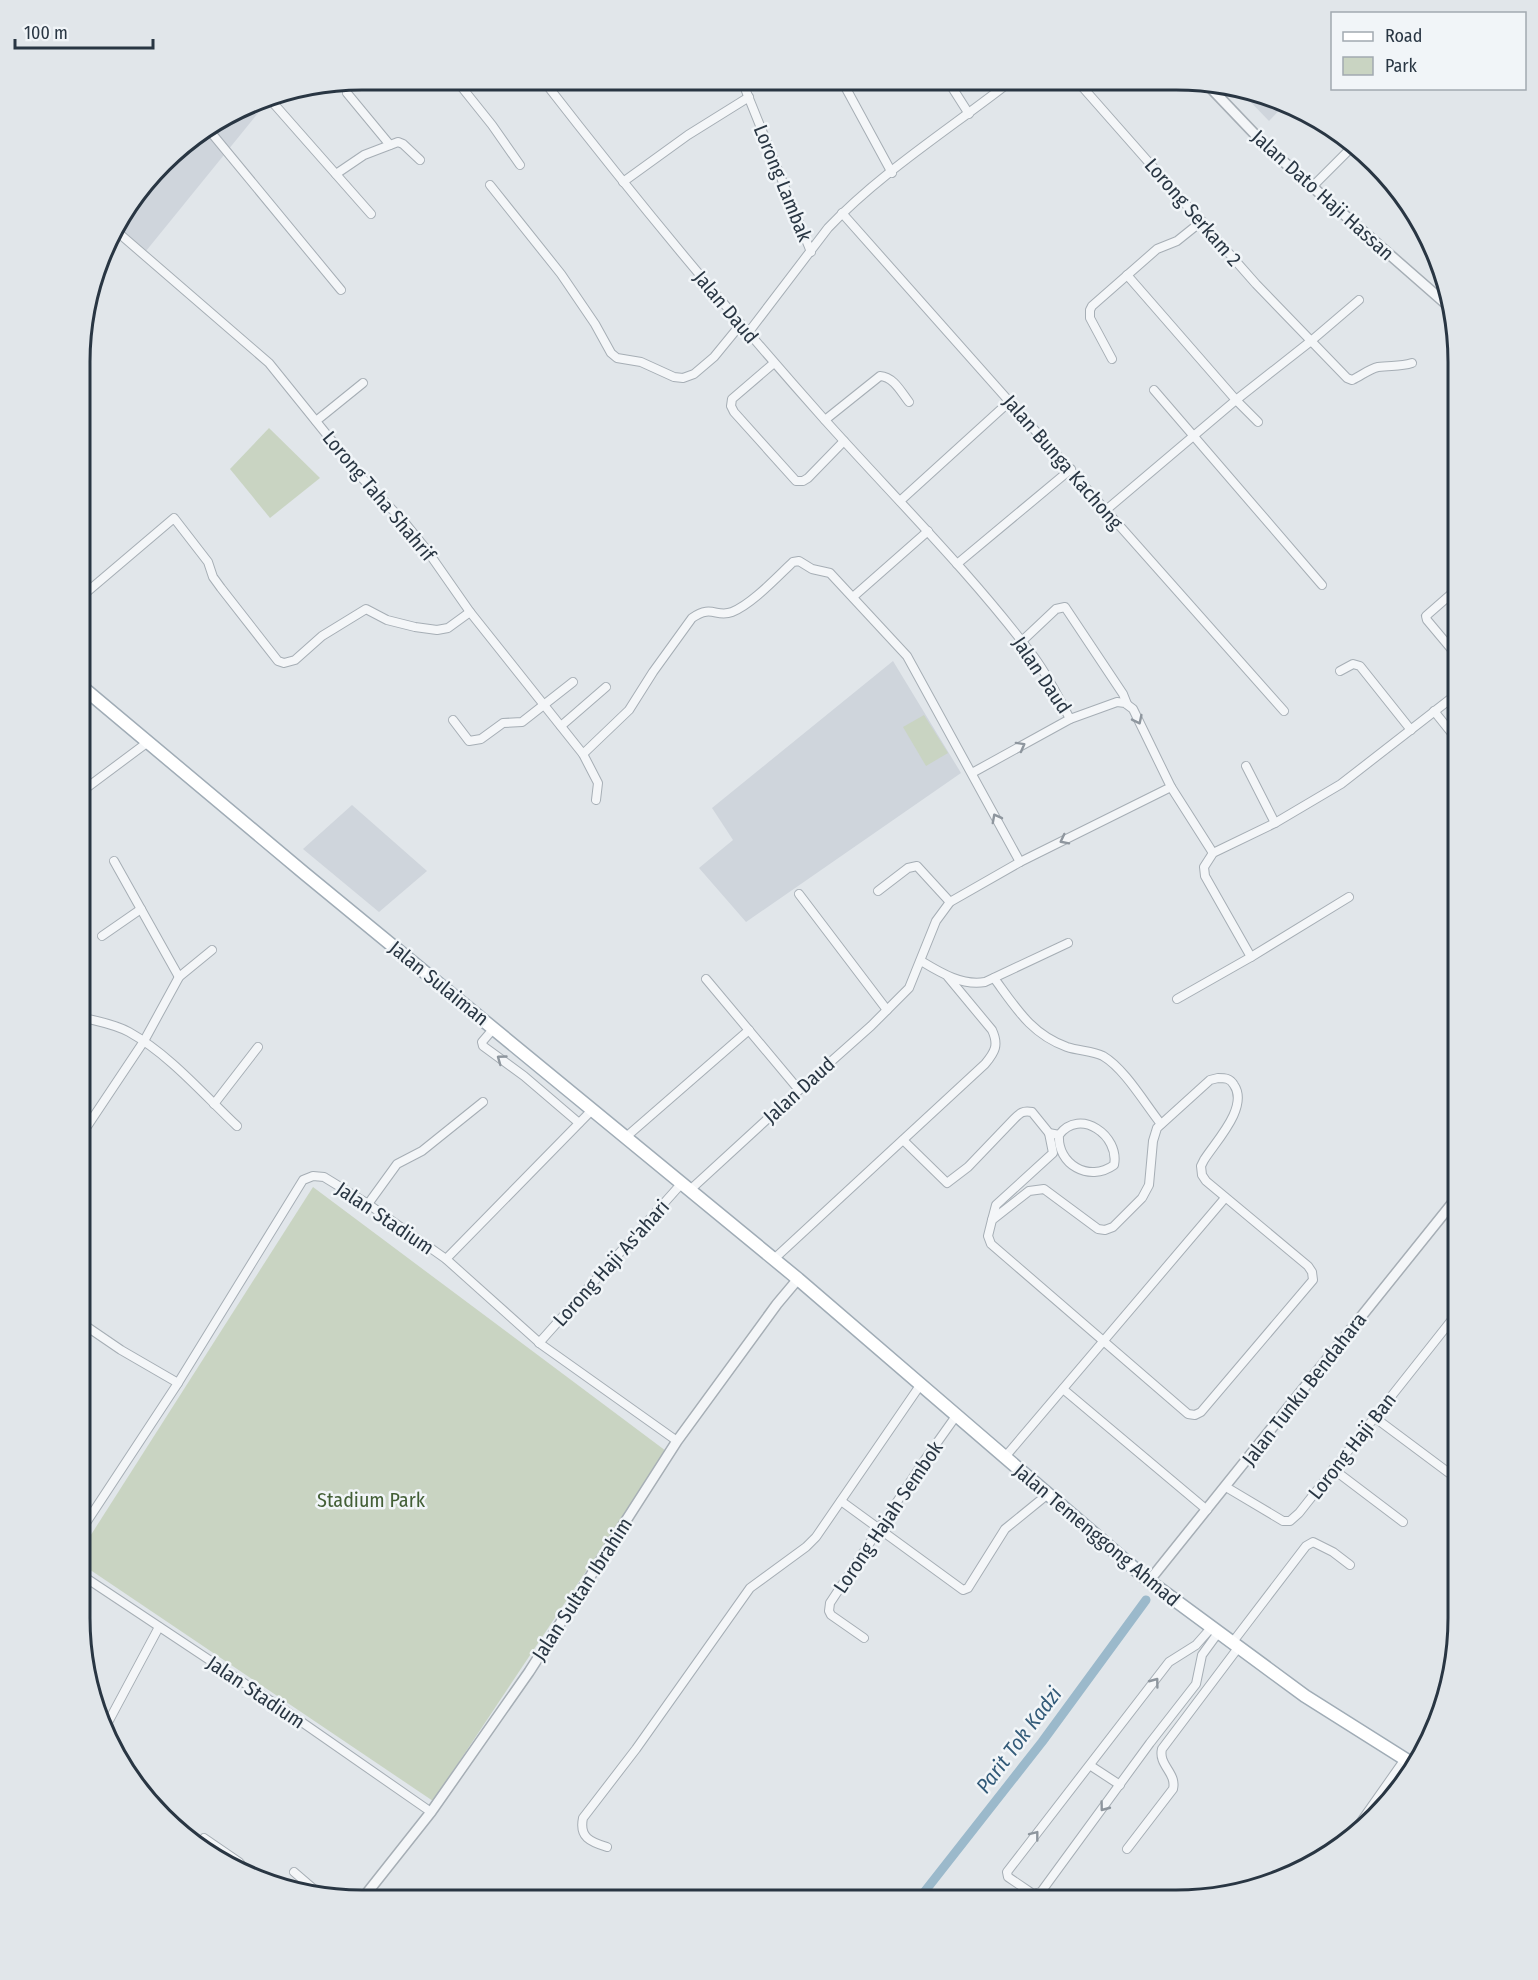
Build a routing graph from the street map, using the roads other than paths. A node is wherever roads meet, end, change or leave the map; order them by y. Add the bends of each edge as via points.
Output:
1 (464, 90) edge
2 (551, 90) edge
3 (746, 90) edge
4 (847, 90) edge
5 (954, 90) edge
6 (1000, 90) edge
7 (1085, 90) edge
8 (347, 93) dead end
9 (1215, 93) edge
10 (749, 97) junction
11 (274, 104) edge
12 (969, 114) junction
13 (213, 135) edge
14 (390, 145) junction
15 (1348, 151) edge
16 (420, 160) dead end
17 (520, 165) dead end
18 (892, 173) junction
19 (336, 174) junction
20 (623, 182) junction
21 (490, 185) dead end
22 (1313, 186) junction
23 (843, 213) junction
24 (371, 214) dead end
25 (1202, 221) junction
26 (121, 235) edge
27 (811, 252) junction
28 (1127, 275) junction
29 (341, 290) dead end
30 (1441, 299) edge
31 (1359, 300) dead end
32 (741, 324) junction
33 (748, 333) junction
34 (1311, 341) junction
35 (1112, 359) dead end
36 (774, 363) junction
37 (1412, 363) dead end
38 (363, 383) dead end
39 (1154, 390) dead end
40 (1236, 400) junction
41 (909, 402) dead end
42 (1010, 402) junction
43 (825, 420) junction
44 (316, 421) junction
45 (1258, 422) dead end
46 (1193, 436) junction
47 (844, 441) junction
48 (1071, 469) junction
49 (900, 501) junction
50 (1106, 510) junction
51 (928, 531) junction
52 (957, 564) junction
53 (1322, 585) dead end
54 (90, 589) edge
55 (853, 597) junction
56 (1448, 597) edge
57 (471, 612) junction
58 (1021, 642) junction
59 (1448, 645) edge
60 (1340, 670) dead end
61 (573, 682) dead end
62 (606, 687) dead end
63 (90, 694) edge
64 (1448, 700) edge
65 (1126, 704) junction
66 (545, 705) junction
67 (1284, 711) dead end
68 (1434, 711) junction
69 (1070, 719) junction
70 (453, 720) dead end
71 (561, 726) junction
72 (1448, 728) edge
73 (1411, 730) junction
74 (148, 742) junction
75 (583, 754) junction
76 (1246, 766) dead end
77 (972, 773) junction
78 (90, 785) edge
79 (1171, 787) junction
80 (596, 800) dead end
81 (1275, 823) junction
82 (1213, 853) junction
83 (114, 861) dead end
84 (1020, 862) junction
85 (878, 891) dead end
86 (799, 894) dead end
87 (1349, 897) dead end
88 (950, 902) junction
89 (141, 909) junction
90 (102, 936) dead end
91 (1068, 943) dead end
92 (212, 950) dead end
93 (1251, 957) junction
94 (921, 962) junction
95 (179, 977) junction
96 (948, 977) junction
97 (994, 978) junction
98 (706, 980) dead end
99 (1177, 999) dead end
100 (887, 1010) junction
101 (90, 1019) edge
102 (494, 1028) junction
103 (749, 1030) junction
104 (144, 1041) junction
105 (258, 1047) dead end
106 (537, 1063) junction
107 (524, 1076) junction
108 (799, 1090) junction
109 (483, 1102) dead end
110 (214, 1104) junction
111 (593, 1109) junction
112 (90, 1122) edge
113 (579, 1123) junction
114 (1161, 1124) junction
115 (237, 1126) dead end
116 (1048, 1133) junction
117 (1059, 1135) junction
118 (626, 1137) junction
119 (903, 1140) junction
120 (686, 1186) junction
121 (1225, 1198) junction
122 (368, 1204) junction
123 (1448, 1209) edge
124 (992, 1220) junction
125 (446, 1259) junction
126 (774, 1259) junction
127 (798, 1279) junction
128 (1448, 1324) edge
129 (90, 1329) edge
130 (1104, 1341) junction
131 (539, 1342) junction
132 (178, 1383) junction
133 (921, 1384) junction
134 (1063, 1389) junction
135 (956, 1416) junction
136 (1374, 1417) junction
137 (677, 1441) junction
138 (1005, 1457) junction
139 (1334, 1469) junction
140 (1448, 1472) edge
141 (1226, 1487) junction
142 (1048, 1494) junction
143 (840, 1501) junction
144 (1207, 1510) junction
145 (90, 1517) edge
146 (1403, 1522) dead end
147 (881, 1528) junction
148 (1350, 1565) dead end
149 (90, 1581) edge
150 (1149, 1581) junction
151 (159, 1627) junction
152 (1214, 1630) junction
153 (864, 1638) dead end
154 (1235, 1646) junction
155 (110, 1719) edge
156 (1409, 1758) edge
157 (1091, 1766) junction
158 (1120, 1785) junction
159 (431, 1812) junction
160 (204, 1838) dead end
161 (607, 1847) dead end
162 (1127, 1849) dead end
163 (232, 1857) edge
164 (294, 1872) dead end
165 (309, 1885) edge
166 (369, 1890) edge
167 (1027, 1890) edge
168 (1042, 1890) edge

1 - 17 street
2 - 20 street, Jalan Daud
3 - 10 street, Lorong Lambak
4 - 18 street
5 - 12 street
6 - 12 street
7 - 25 street, Lorong Serkam 2
8 - 14 street
9 - 22 street, Jalan Dato Haji Hassan via 1268,148
10 - 20 street
10 - 27 street, Lorong Lambak
11 - 19 street
12 - 18 street
13 - 29 street
14 - 16 street via 403,144
14 - 19 street via 364,155
15 - 22 street
18 - 23 street
19 - 24 street
20 - 32 street, Jalan Daud
21 - 32 street via 561,274 617,358 641,362 683,378 714,357
22 - 30 street, Jalan Dato Haji Hassan
23 - 27 street
23 - 42 street, Jalan Bunga Kachong
25 - 28 street via 1177,242 1157,249
25 - 34 street, Lorong Serkam 2
26 - 44 street, Lorong Taha Shahrif via 269,363
27 - 33 street
28 - 35 street via 1090,310 1090,318
28 - 40 street
31 - 34 street
32 - 33 street, Jalan Daud
33 - 36 street, Jalan Daud
34 - 37 street, Lorong Serkam 2 via 1352,380 1370,369
34 - 40 street
36 - 43 street, Jalan Daud
36 - 47 street via 732,399 734,412 796,481 808,478
38 - 44 street
39 - 46 street
40 - 45 street
40 - 46 street
41 - 43 street via 893,381 880,376
42 - 48 street, Jalan Bunga Kachong
42 - 49 street
43 - 47 street, Jalan Daud
44 - 57 street, Lorong Taha Shahrif via 426,549
46 - 50 street
46 - 53 street
47 - 49 street, Jalan Daud
48 - 50 street, Jalan Bunga Kachong
48 - 52 street
49 - 51 street, Jalan Daud
50 - 67 street, Jalan Bunga Kachong
51 - 52 street, Jalan Daud
51 - 55 street
52 - 58 street, Jalan Daud
54 - 57 street via 174,518 246,622 278,661 284,663 295,660 322,636 366,609 387,620 437,630 448,628
55 - 75 street via 830,573 799,561 735,610 699,613 685,627 629,710
55 - 77 street via 907,656
56 - 59 street via 1426,620
57 - 66 street, Lorong Taha Shahrif
58 - 65 street via 1056,609 1065,607
58 - 69 street, Jalan Daud via 1035,658
60 - 73 street via 1353,663 1360,666
61 - 66 street
62 - 71 street
63 - 74 main road, Jalan Sulaiman
64 - 68 street
65 - 69 street, Jalan Daud via 1109,704
65 -> 79 street via 1133,709
66 - 70 street via 522,722 503,723 472,741
66 - 71 street, Lorong Taha Shahrif
68 - 72 street
68 - 73 street
77 -> 69 street
71 - 75 street, Lorong Taha Shahrif
73 - 81 street via 1341,784
74 - 78 street
74 - 102 main road, Jalan Sulaiman
75 - 80 street, Lorong Taha Shahrif via 598,783
76 - 81 street
84 -> 77 street
79 - 82 street
79 -> 84 street, Jalan Daud
81 - 82 street
82 - 93 street via 1204,867 1205,876
83 - 89 street
84 - 88 street, Jalan Daud
85 - 88 street via 908,868 917,866
86 - 100 street
87 - 93 street
88 - 94 street, Jalan Daud via 936,921
89 - 90 street
89 - 95 street
91 - 97 street
92 - 95 street
93 - 99 street
94 - 96 street
94 - 100 street, Jalan Daud via 909,988
95 - 104 street
96 - 97 street via 975,984
96 - 119 street via 992,1030 997,1040 995,1052
97 - 114 street via 1031,1027 1068,1047 1103,1056 1121,1072
98 - 103 street
100 - 108 street, Jalan Daud
101 - 104 street via 128,1030
102 - 106 main road, Jalan Sulaiman
107 -> 102 street via 483,1046
103 - 108 street
103 - 118 street
104 - 110 street
104 - 112 street
105 - 110 street
106 - 107 street
106 - 111 main road, Jalan Sulaiman
107 - 113 street
108 - 120 street, Jalan Daud
109 - 122 street via 422,1151 397,1164
110 - 115 street
111 - 113 street
111 - 118 main road, Jalan Sulaiman
113 - 125 street
114 - 121 street via 1210,1080 1226,1078 1232,1082 1239,1103 1201,1166 1206,1181
114 - 124 street via 1155,1133 1146,1192 1113,1227 1098,1229 1044,1190 1037,1189
116 - 117 street
116 - 119 street via 1032,1112 1022,1111 968,1167 947,1183
116 - 124 street via 1053,1153 996,1204
117 - 117 street via 1065,1127 1076,1123 1096,1127 1114,1151 1114,1165 1096,1173 1072,1165 1058,1146
118 - 120 main road, Jalan Sulaiman
119 - 126 street
120 - 126 main road, Jalan Sulaiman
120 - 131 street, Lorong Haji As'ahari
121 - 130 street
121 - 130 street via 1312,1272 1313,1280 1294,1303 1195,1415 1188,1414
122 - 125 street, Jalan Stadium
122 - 132 street, Jalan Stadium via 324,1177 303,1180
123 - 141 street, Jalan Tunku Bendahara
124 - 130 street via 988,1236 991,1244
125 - 131 street, Jalan Stadium
126 - 127 main road, Jalan Sulaiman
127 - 133 main road, Jalan Temenggong Ahmad
127 - 137 street, Jalan Sultan Ibrahim
128 - 136 street, Lorong Haji Ban
129 - 132 street
130 - 134 street
131 - 137 street, Jalan Stadium
132 - 145 street, Jalan Stadium
133 - 135 main road, Jalan Temenggong Ahmad
133 - 143 street
134 - 138 street
134 - 144 street
135 - 138 main road, Jalan Temenggong Ahmad
135 - 147 street, Lorong Hajah Sembok
136 - 139 street, Lorong Haji Ban
136 - 140 street
137 - 159 street, Jalan Sultan Ibrahim via 529,1672
138 - 142 main road, Jalan Temenggong Ahmad
139 - 141 street, Lorong Haji Ban via 1290,1521 1283,1521
139 - 146 street
141 - 144 street, Jalan Tunku Bendahara
142 - 147 street via 1005,1529 963,1590
142 - 150 main road, Jalan Temenggong Ahmad
143 - 147 street
143 - 161 street via 811,1543 750,1588 583,1818 585,1837
144 - 150 street, Jalan Tunku Bendahara
147 - 153 street, Lorong Hajah Sembok via 830,1603 831,1615
148 - 154 street via 1313,1542 1306,1546
149 - 151 street, Jalan Stadium
150 - 152 main road, Jalan Temenggong Ahmad
151 - 155 street
151 - 159 street, Jalan Stadium
152 - 154 main road, Jalan Temenggong Ahmad
157 -> 152 street via 1169,1662
152 - 158 street via 1202,1655 1196,1684
154 - 156 main road, Jalan Temenggong Ahmad via 1305,1696
154 - 162 street via 1162,1749 1161,1760 1173,1777 1173,1789
157 - 158 street
167 -> 157 street via 1008,1877 1007,1872
158 -> 168 street
159 - 166 street, Jalan Sultan Ibrahim
160 - 163 street
164 - 165 street

